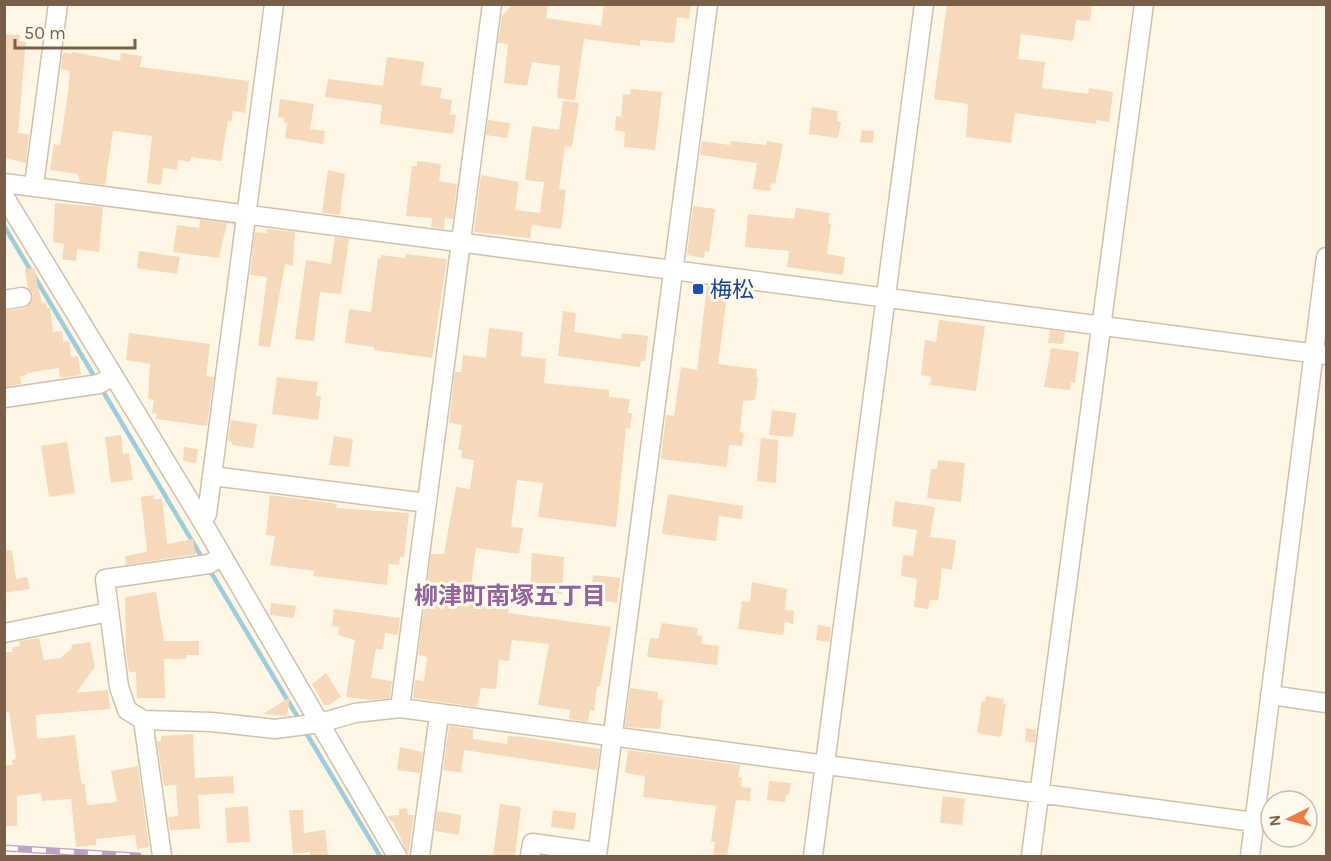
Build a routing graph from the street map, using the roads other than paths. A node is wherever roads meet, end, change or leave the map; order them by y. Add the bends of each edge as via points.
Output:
1 (58, 4) edge
2 (274, 4) edge
3 (492, 4) edge
4 (708, 4) edge
5 (924, 4) edge
6 (1144, 4) edge
7 (4, 183) edge
8 (34, 185) junction
9 (4, 196) edge
10 (246, 214) junction
11 (462, 242) junction
12 (1326, 257) edge
13 (673, 269) junction
14 (885, 298) junction
15 (1099, 327) junction
16 (1320, 354) edge
17 (114, 376) junction
18 (4, 398) edge
19 (212, 476) junction
20 (428, 502) junction
21 (202, 520) junction
22 (222, 557) junction
23 (109, 612) junction
24 (4, 633) edge
25 (1270, 695) junction
26 (1326, 703) edge
27 (400, 708) junction
28 (439, 715) junction
29 (143, 720) junction
30 (320, 723) junction
31 (612, 738) junction
32 (825, 766) junction
33 (1039, 795) junction
34 (1254, 822) junction
35 (597, 854) edge
36 (162, 856) edge
37 (397, 856) edge
38 (420, 856) edge
39 (530, 856) edge
40 (813, 856) edge
41 (1031, 856) edge
42 (1250, 856) edge

1 - 8 street
2 - 10 street
3 - 11 street
4 - 13 street
5 - 14 street
6 - 15 street
7 - 8 street
8 - 10 street
9 - 17 street
10 - 11 street
10 - 19 street
11 - 13 street
11 - 20 street
12 - 16 street
13 - 14 street
13 - 31 street
14 - 15 street
14 - 32 street
15 - 16 street
15 - 33 street
16 - 25 street
17 - 18 street via 99,384
17 - 21 street
19 - 20 street
19 - 21 street via 207,514
20 - 27 street
21 - 22 street
22 - 23 street via 209,564 105,579
22 - 30 street
23 - 24 street
23 - 29 street via 119,687 128,710
25 - 26 street
25 - 34 street
27 - 28 street
27 - 30 street via 355,713
28 - 31 street
28 - 38 street
29 - 30 street via 275,729
29 - 36 street
30 - 37 street
31 - 32 street
31 - 35 street
32 - 33 street
32 - 40 street
33 - 34 street
33 - 41 street
34 - 42 street
35 - 39 street via 532,843

